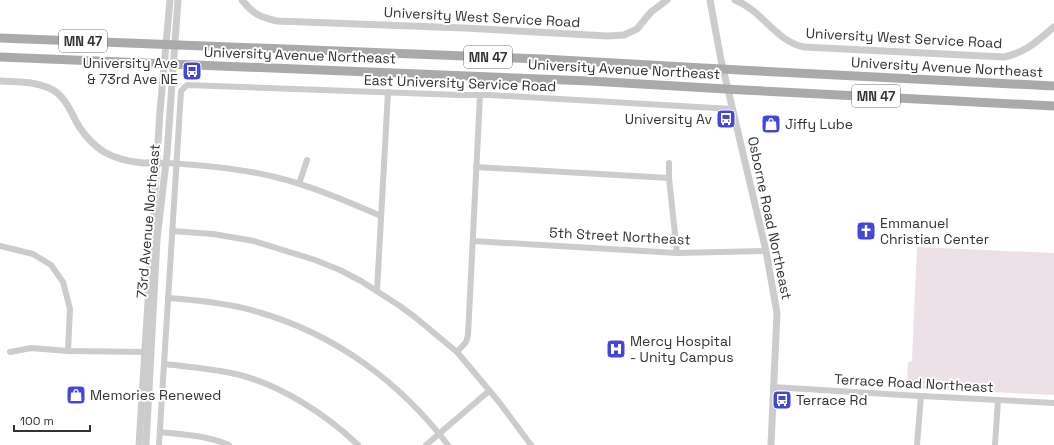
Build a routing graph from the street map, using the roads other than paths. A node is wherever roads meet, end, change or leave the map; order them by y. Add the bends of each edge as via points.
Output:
1 (170, 0) edge
2 (178, 0) edge
3 (242, 0) edge
4 (667, 0) edge
5 (710, 0) edge
6 (735, 0) edge
7 (1054, 27) edge
8 (0, 38) edge
9 (170, 45) junction
10 (0, 57) edge
11 (168, 63) junction
12 (723, 69) junction
13 (0, 81) edge
14 (187, 85) joint
15 (1054, 86) edge
16 (728, 89) junction
17 (388, 92) junction
18 (480, 95) junction
19 (1054, 106) edge
20 (732, 109) junction
21 (307, 160) dead end
22 (156, 162) junction
23 (166, 163) junction
24 (669, 163) dead end
25 (177, 164) junction
26 (476, 167) junction
27 (669, 178) junction
28 (299, 184) junction
29 (381, 216) junction
30 (172, 231) junction
31 (473, 241) junction
32 (0, 246) edge
33 (766, 251) junction
34 (677, 253) junction
35 (377, 291) junction
36 (168, 298) junction
37 (68, 351) junction
38 (10, 352) dead end
39 (148, 352) junction
40 (456, 352) junction
41 (164, 364) junction
42 (773, 387) junction
43 (489, 391) junction
44 (921, 396) junction
45 (998, 400) junction
46 (1054, 402) edge
47 (160, 432) junction
48 (440, 434) junction
49 (139, 445) edge
50 (146, 445) edge
51 (159, 445) edge
52 (229, 445) edge
53 (358, 445) edge
54 (426, 445) edge
55 (448, 445) edge
56 (531, 445) edge
57 (771, 445) edge
58 (917, 445) edge
59 (995, 445) edge

1 - 9 street, 73rd Avenue Northeast
2 - 9 street, 73rd Avenue Northeast
3 - 4 street, University West Service Road via 261,17 277,21 608,36 624,35 637,28 651,12
5 - 12 street, Osborne Road Northeast
6 - 7 street, University West Service Road via 754,11 786,41 804,47 1004,56 1015,55 1030,48
8 - 9 main road, University Avenue Northeast / MN 47
9 - 11 street, 73rd Avenue Northeast
9 - 12 main road, University Avenue Northeast / MN 47 via 550,59
10 - 11 main road, University Avenue Northeast / MN 47
11 - 16 main road, University Avenue Northeast / MN 47
11 - 22 street, 73rd Avenue Northeast
11 - 23 street, 73rd Avenue Northeast
12 - 15 main road, University Avenue Northeast / MN 47
12 - 16 street, Osborne Road Northeast
13 - 22 street via 30,82 50,88 60,95 80,128 105,152 118,158
14 - 17 street, East University Service Road
14 - 25 street, 73rd Avenue Northeast via 181,92
16 - 19 main road, University Avenue Northeast / MN 47
16 - 20 street, Osborne Road Northeast
17 - 18 street, East University Service Road
17 - 29 street
18 - 20 street, East University Service Road
18 - 26 street
20 - 33 street, Osborne Road Northeast
21 - 28 street
22 - 23 street
22 - 39 street, 73rd Avenue Northeast
23 - 25 street
23 - 39 street, 73rd Avenue Northeast
24 - 27 street
25 - 28 street via 246,171
25 - 30 street, 73rd Avenue Northeast
26 - 27 street
26 - 31 street
27 - 34 street
28 - 29 street
29 - 35 street
30 - 35 street via 214,234 259,242 340,270
30 - 36 street, 73rd Avenue Northeast
31 - 34 street, 5th Street Northeast
31 - 40 street via 468,335 466,342
32 - 37 street via 33,254 51,265 63,282 70,309
33 - 34 street, 5th Street Northeast
33 - 42 street, Osborne Road Northeast via 777,313
35 - 40 street via 416,318
36 - 41 street, 73rd Avenue Northeast
36 - 48 street via 207,301 258,312 290,323 335,344 356,357 405,396
37 - 38 street via 31,348
37 - 39 street
39 - 49 street, 73rd Avenue Northeast
39 - 50 street, 73rd Avenue Northeast
40 - 43 street
41 - 47 street, 73rd Avenue Northeast
41 - 53 street via 222,371 269,386 299,401 347,434
42 - 44 street, Terrace Road Northeast
42 - 57 street, Osborne Road Northeast
43 - 48 street
43 - 56 street via 525,434
44 - 45 street, Terrace Road Northeast
44 - 58 street
45 - 46 street, Terrace Road Northeast
45 - 59 street
47 - 51 street, 73rd Avenue Northeast
47 - 52 street via 195,436
48 - 54 street
48 - 55 street

